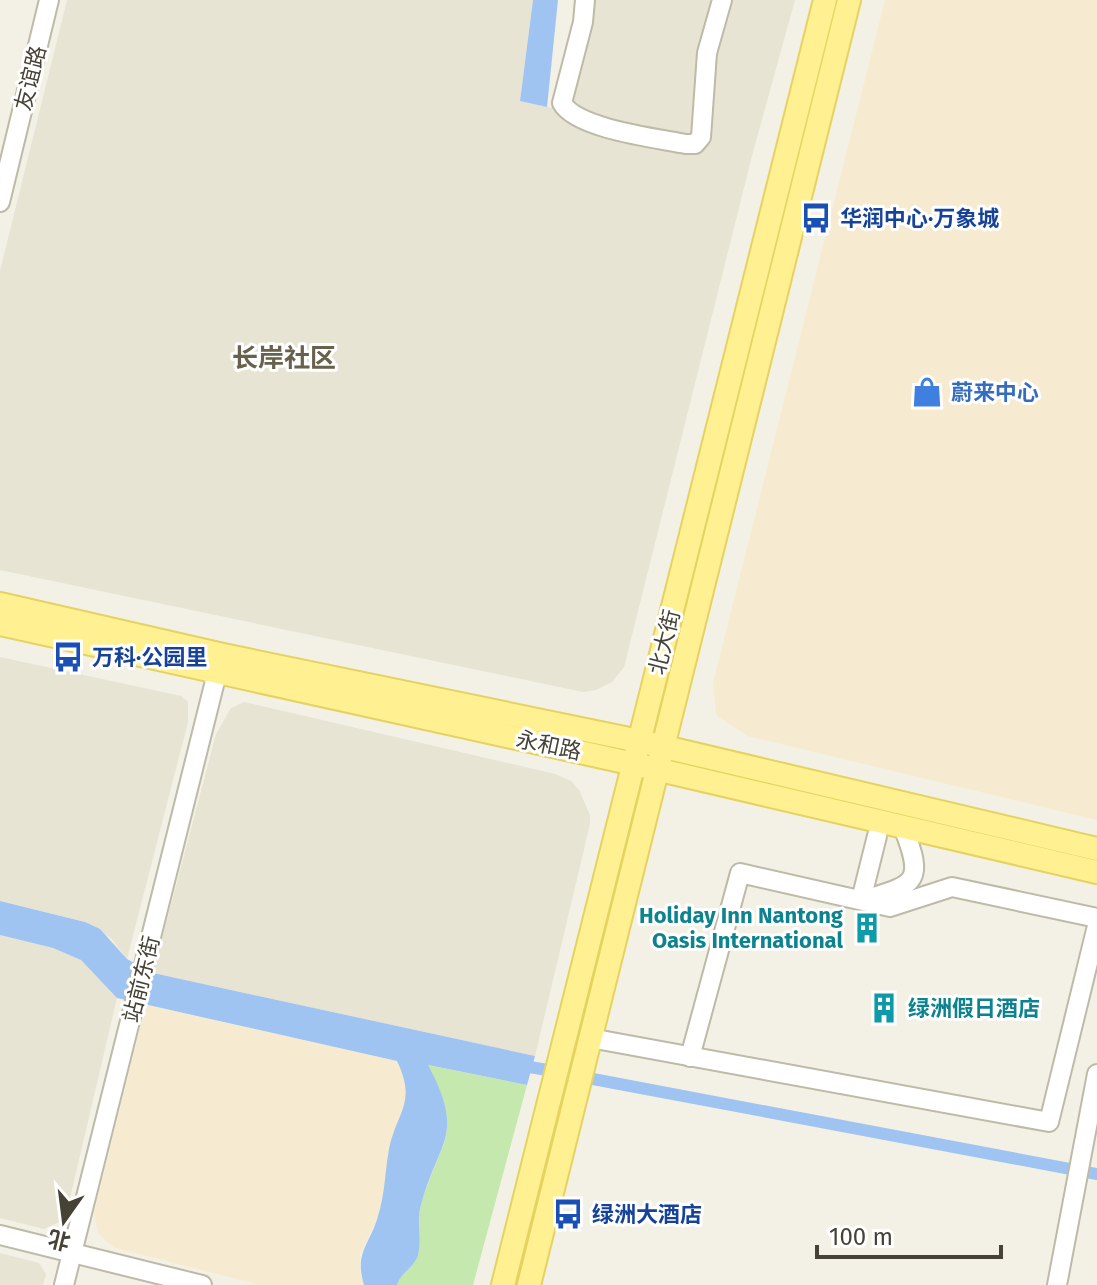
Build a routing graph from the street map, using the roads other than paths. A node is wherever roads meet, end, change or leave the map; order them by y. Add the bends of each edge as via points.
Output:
1 (49, 0) edge
2 (585, 0) edge
3 (722, 0) edge
4 (825, 0) edge
5 (849, 0) edge
6 (0, 202) edge
7 (0, 604) edge
8 (0, 624) edge
9 (217, 673) junction
10 (639, 741) junction
11 (662, 747) junction
12 (634, 764) junction
13 (657, 770) junction
14 (903, 827) junction
15 (877, 836) dead end
16 (1097, 849) edge
17 (1097, 872) edge
18 (861, 900) junction
19 (1097, 918) edge
20 (1097, 926) edge
21 (590, 1038) junction
22 (690, 1057) junction
23 (1097, 1074) edge
24 (1088, 1142) edge
25 (0, 1235) edge
26 (72, 1253) junction
27 (64, 1285) edge
28 (202, 1285) edge
29 (503, 1285) edge
30 (529, 1285) edge
31 (1057, 1285) edge

1 - 6 street, 友谊路
2 - 3 street via 562,103 566,111 593,123 695,144 701,137 707,53
4 - 10 main road, 北大街
5 - 11 main road, 北大街
7 - 10 main road, 永和路
8 - 9 main road, 永和路
9 - 12 main road, 永和路
9 - 26 street, 站前东街
10 - 11 main road, 永和路
10 - 12 main road, 北大街
11 - 13 main road, 北大街
11 - 16 main road, 永和路
12 - 13 main road, 永和路
12 - 29 main road, 北大街
13 - 14 main road, 永和路
13 - 21 main road, 北大街
14 - 17 main road, 永和路
14 - 18 street via 915,864 911,881
15 - 18 street
18 - 19 street via 890,907 952,887
18 - 22 street via 740,873
20 - 22 street via 1049,1122
21 - 22 street
21 - 30 main road, 北大街
23 - 24 street
24 - 31 street
25 - 26 street
26 - 27 street, 站前东街
26 - 28 street

